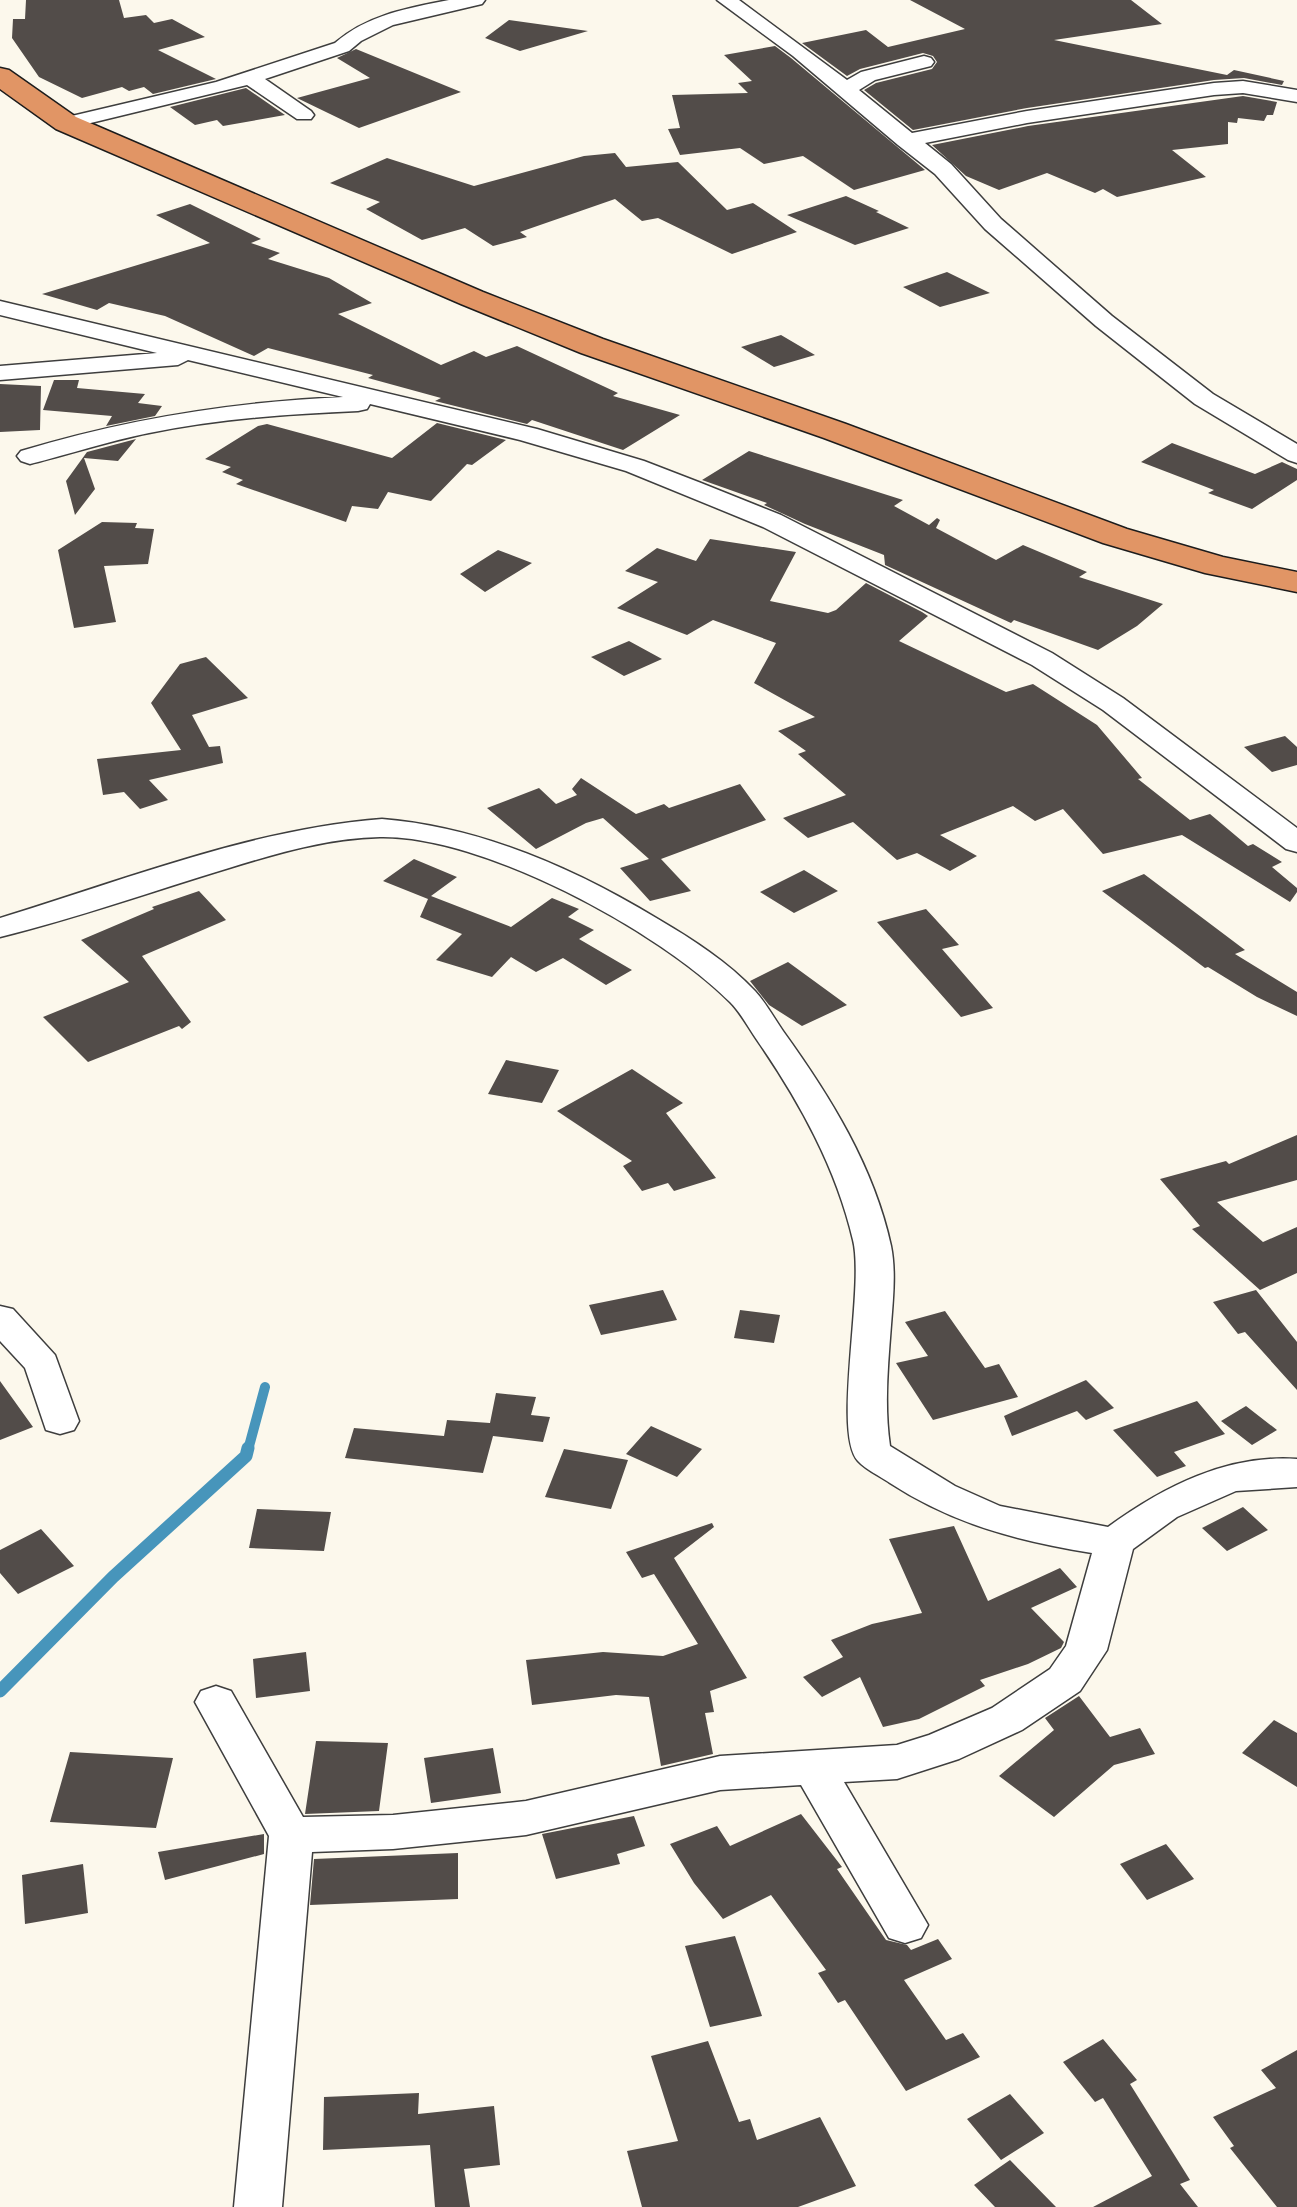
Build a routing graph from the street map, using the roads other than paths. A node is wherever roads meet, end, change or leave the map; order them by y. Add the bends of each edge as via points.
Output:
1 (475, 0) edge
2 (727, 0) edge
3 (924, 62) dead end
4 (0, 76) edge
5 (249, 77) junction
6 (844, 90) junction
7 (1297, 96) edge
8 (304, 115) dead end
9 (66, 123) junction
10 (905, 141) junction
11 (0, 308) edge
12 (207, 355) junction
13 (0, 373) edge
14 (394, 403) junction
15 (1297, 455) edge
16 (30, 456) dead end
17 (1297, 582) edge
18 (1297, 843) edge
19 (0, 928) edge
20 (0, 1318) edge
21 (60, 1421) dead end
22 (1297, 1473) edge
23 (1115, 1542) junction
24 (216, 1702) dead end
25 (814, 1769) junction
26 (291, 1835) junction
27 (905, 1925) dead end
28 (258, 2207) edge

1 - 5 street via 375,25 352,35 342,47
2 - 6 street
3 - 6 street via 868,76
4 - 9 highway
5 - 8 street
5 - 9 street
6 - 10 street
7 - 10 street via 1243,87 1214,89
9 - 17 highway via 592,346 1115,536 1217,566
10 - 15 street via 943,169 993,224 1104,321 1204,399
11 - 12 street
12 - 13 street
12 - 14 street
14 - 16 street via 227,411 125,429
14 - 18 street via 598,455 772,521 1042,659 1113,704
19 - 23 street via 260,848 382,828 465,841 635,917 741,995 798,1074 838,1151 862,1207 875,1261 866,1423 872,1452 929,1489 985,1516
20 - 21 street via 42,1364
22 - 23 street via 1230,1478 1163,1507
23 - 25 street via 1086,1650 1065,1680 1007,1719 944,1747 897,1762
24 - 26 street
25 - 26 street via 720,1773 526,1818 393,1832
25 - 27 street
26 - 28 street

